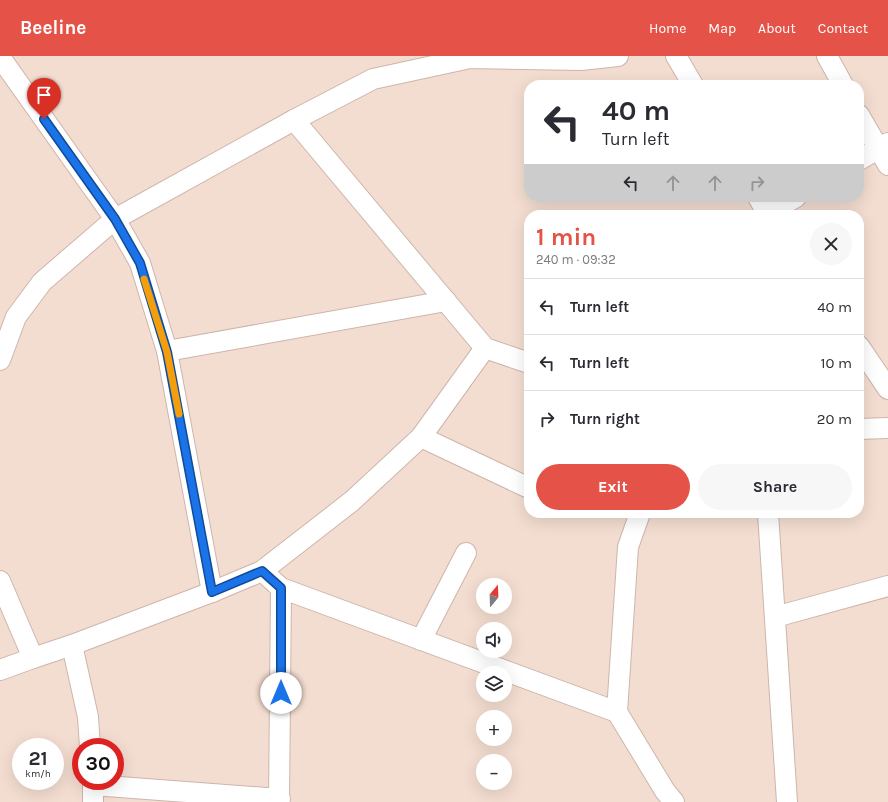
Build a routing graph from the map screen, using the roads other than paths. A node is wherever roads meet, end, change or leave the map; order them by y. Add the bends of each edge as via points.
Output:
1 (618, 56) edge
2 (676, 56) edge
3 (826, 56) edge
4 (0, 57) edge
5 (690, 80) edge
6 (839, 80) edge
7 (294, 120) junction
8 (864, 122) edge
9 (885, 153) edge
10 (864, 159) edge
11 (784, 202) edge
12 (765, 210) edge
13 (115, 219) junction
14 (446, 301) junction
15 (484, 348) junction
16 (167, 352) junction
17 (864, 353) edge
18 (0, 360) edge
19 (524, 361) edge
20 (888, 389) edge
21 (888, 428) edge
22 (864, 429) edge
23 (421, 437) junction
24 (524, 486) edge
25 (638, 518) edge
26 (768, 518) edge
27 (466, 553) dead end
28 (262, 571) junction
29 (0, 581) edge
30 (888, 586) edge
31 (281, 588) junction
32 (212, 592) junction
33 (775, 617) junction
34 (421, 640) junction
35 (72, 646) junction
36 (33, 658) junction
37 (0, 670) edge
38 (617, 712) junction
39 (89, 738) edge
40 (110, 790) edge
41 (280, 800) edge
42 (674, 802) edge
43 (787, 802) edge

1 - 7 street via 581,60 470,58 373,79
2 - 5 street
3 - 6 street
4 - 13 street
7 - 13 street
7 - 14 street
8 - 9 street
9 - 10 street
11 - 12 street
13 - 16 street via 140,263
13 - 18 street via 42,282 16,317
14 - 15 street
14 - 16 street
15 - 19 street
15 - 23 street
16 - 32 street
17 - 20 street
21 - 22 street
23 - 24 street
23 - 28 street via 352,501
25 - 38 street via 628,547
26 - 33 street
27 - 34 street
28 - 31 street
28 - 32 street
29 - 36 street
30 - 33 street
31 - 34 street
31 - 41 street
32 - 35 street
33 - 43 street
34 - 38 street
35 - 36 street
35 - 39 street via 88,716
36 - 37 street
38 - 42 street
40 - 41 street

